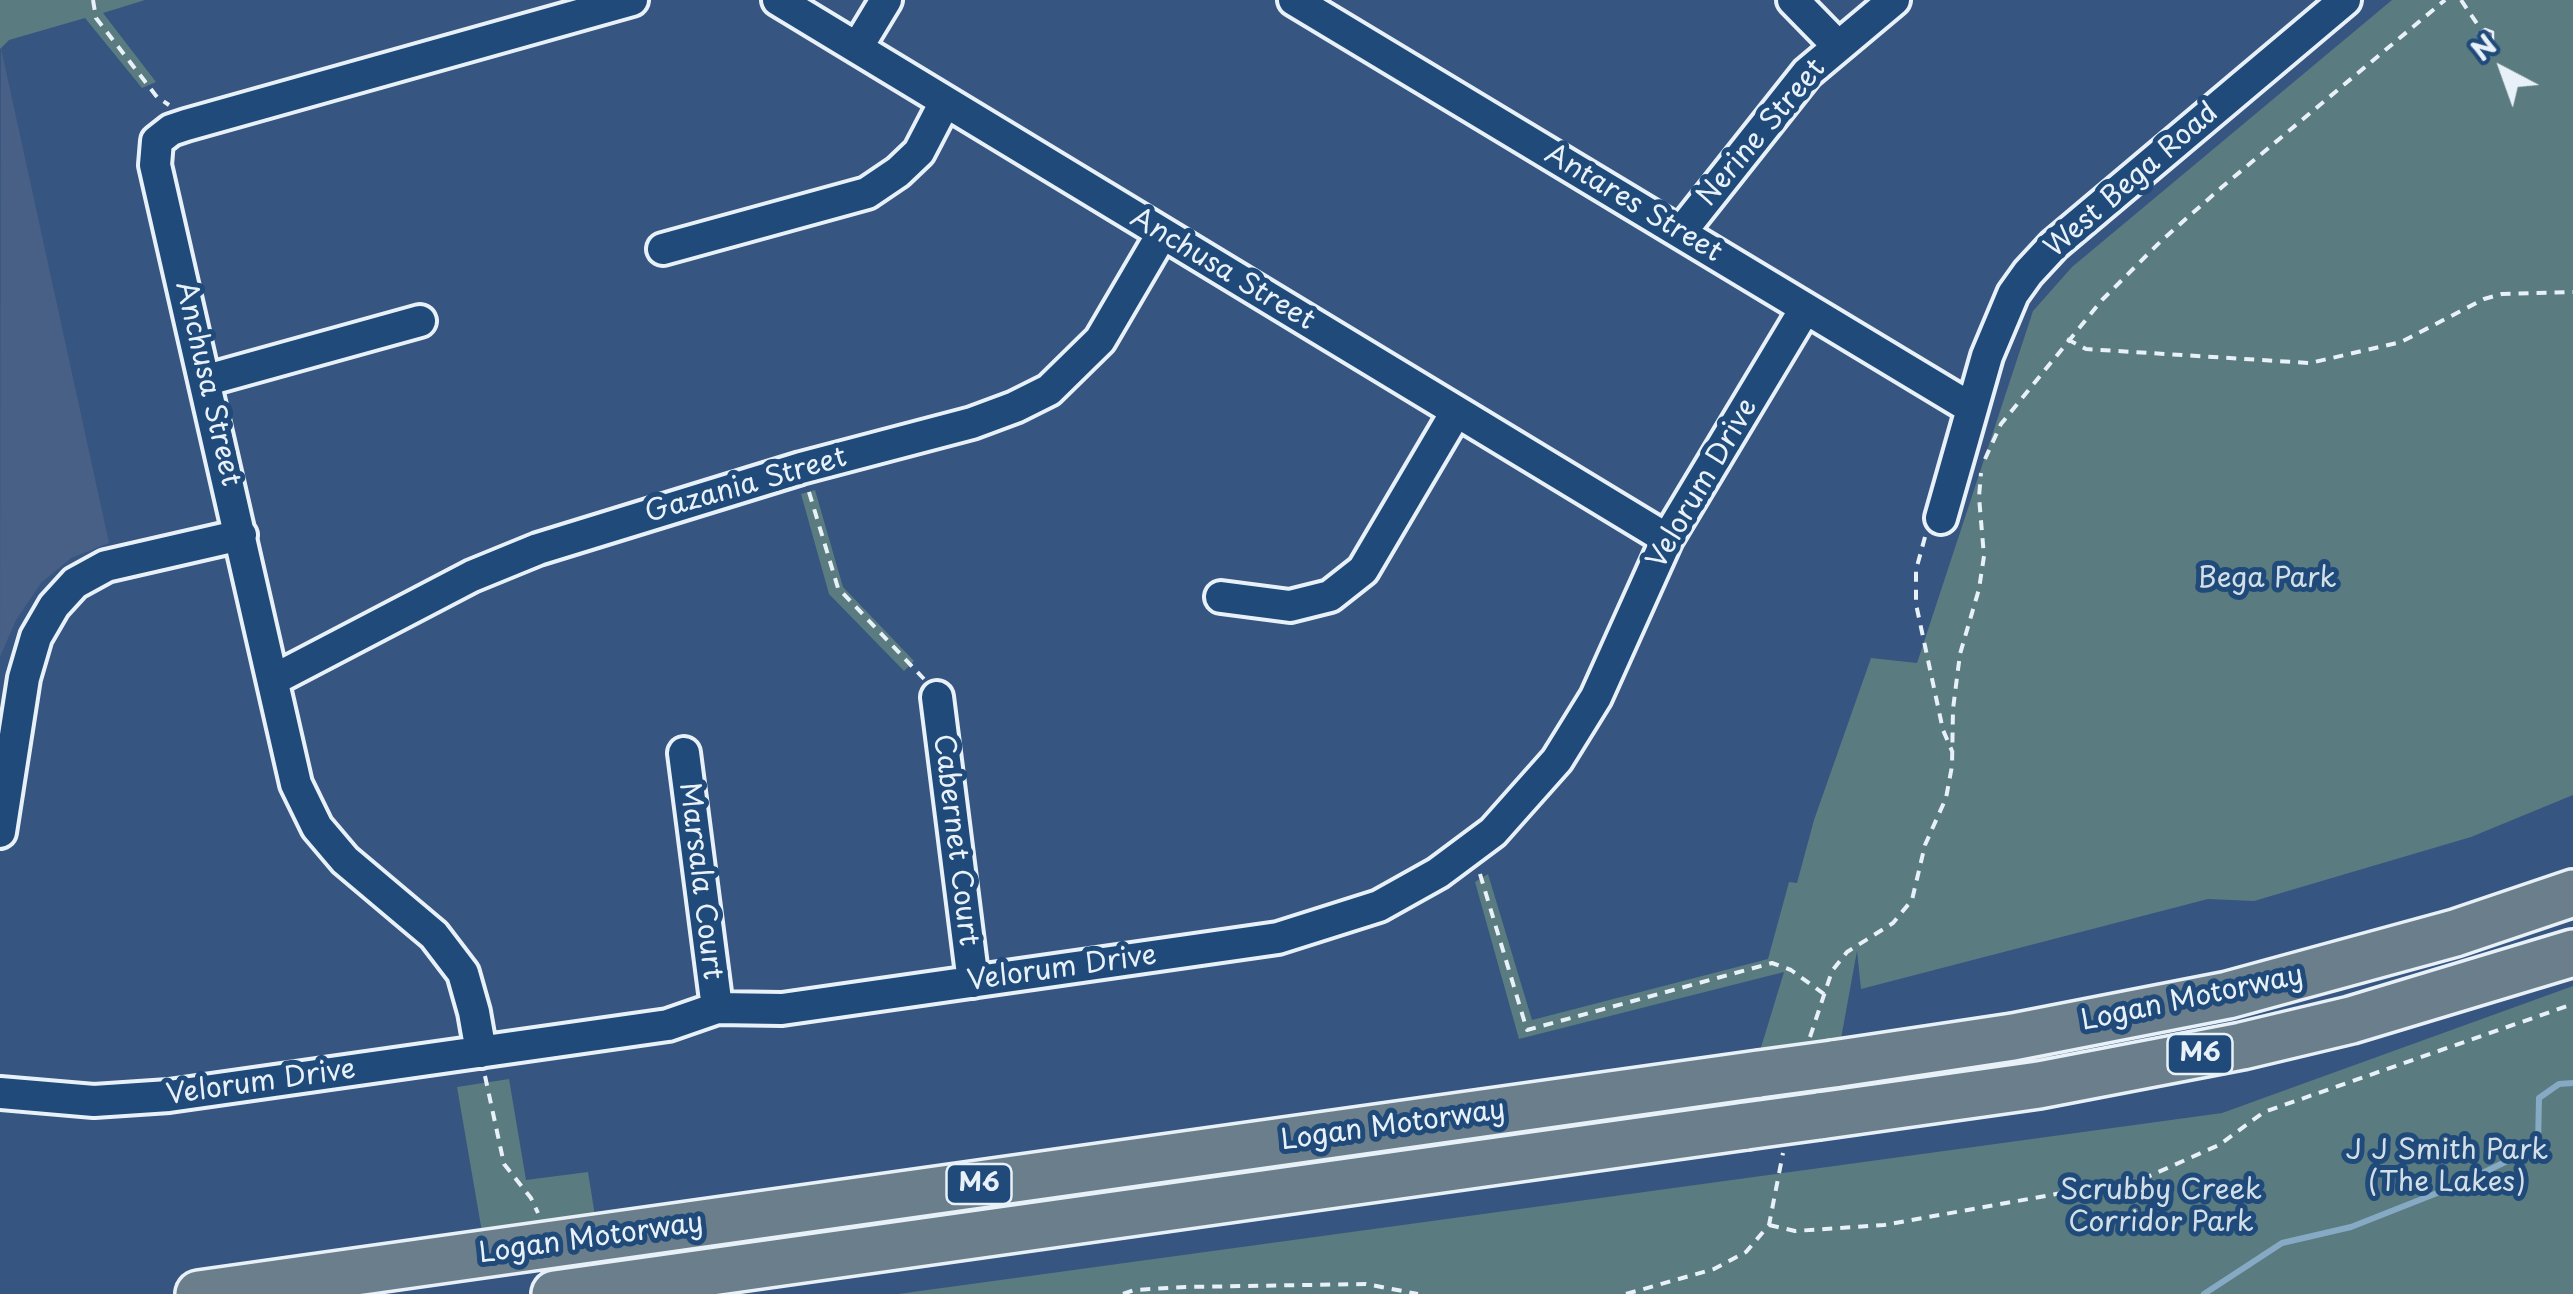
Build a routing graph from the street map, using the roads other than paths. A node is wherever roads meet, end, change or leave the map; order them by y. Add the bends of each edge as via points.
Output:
1 (632, 0) edge
2 (778, 0) edge
3 (886, 0) edge
4 (1294, 0) edge
5 (1793, 0) edge
6 (1894, 0) edge
7 (2346, 0) edge
8 (1838, 46) junction
9 (857, 48) junction
10 (946, 102) junction
11 (1681, 232) junction
12 (1162, 234) junction
13 (664, 249) dead end
14 (1805, 309) junction
15 (420, 321) dead end
16 (206, 380) junction
17 (1971, 408) junction
18 (1456, 412) junction
19 (1941, 518) road end
20 (241, 535) junction
21 (1667, 539) junction
22 (1221, 596) dead end
23 (273, 680) junction
24 (936, 697) road end
25 (684, 753) dead end
26 (0, 832) edge
27 (2573, 892) edge
28 (2573, 953) edge
29 (973, 982) junction
30 (717, 1008) junction
31 (481, 1052) junction
32 (0, 1092) edge
33 (199, 1294) edge
34 (555, 1294) edge

1 - 16 street, Anchusa Street via 171,130 157,141 155,165
2 - 9 street, Anchusa Street
3 - 9 street
4 - 11 street, Antares Street
5 - 8 street
6 - 8 street, Nerine Street
7 - 17 street, West Bega Road via 2028,272 2002,318
8 - 11 street, Nerine Street via 1790,92
9 - 10 street, Anchusa Street
10 - 12 street, Anchusa Street
10 - 13 street via 919,152 867,192
11 - 14 street, Antares Street
12 - 18 street, Anchusa Street
12 - 23 street, Gazania Street via 1100,340 1048,390 972,422 538,549 472,576
14 - 17 street, Antares Street
14 - 21 street, Velorum Drive
15 - 16 street
16 - 20 street, Anchusa Street
17 - 19 street, West Bega Road
18 - 21 street, Anchusa Street
18 - 22 street via 1363,570 1330,596 1290,606
20 - 23 street, Anchusa Street
20 - 26 street via 106,566 75,583 54,606 24,678
21 - 29 street, Velorum Drive via 1577,730 1536,788 1466,853 1379,906 1278,938
23 - 31 street, Anchusa Street via 296,784 318,827 345,860 434,936 462,972
24 - 29 street, Cabernet Court
25 - 30 street, Marsala Court
27 - 33 highway, Logan Motorway / M6, bridge via 2422,943 2228,995 2013,1037
28 - 34 highway, Logan Motorway / M6, bridge via 2350,1020 2038,1085
29 - 30 street, Velorum Drive via 782,1009
30 - 31 street, Velorum Drive via 668,1025
31 - 32 street, Velorum Drive via 169,1096 94,1101

